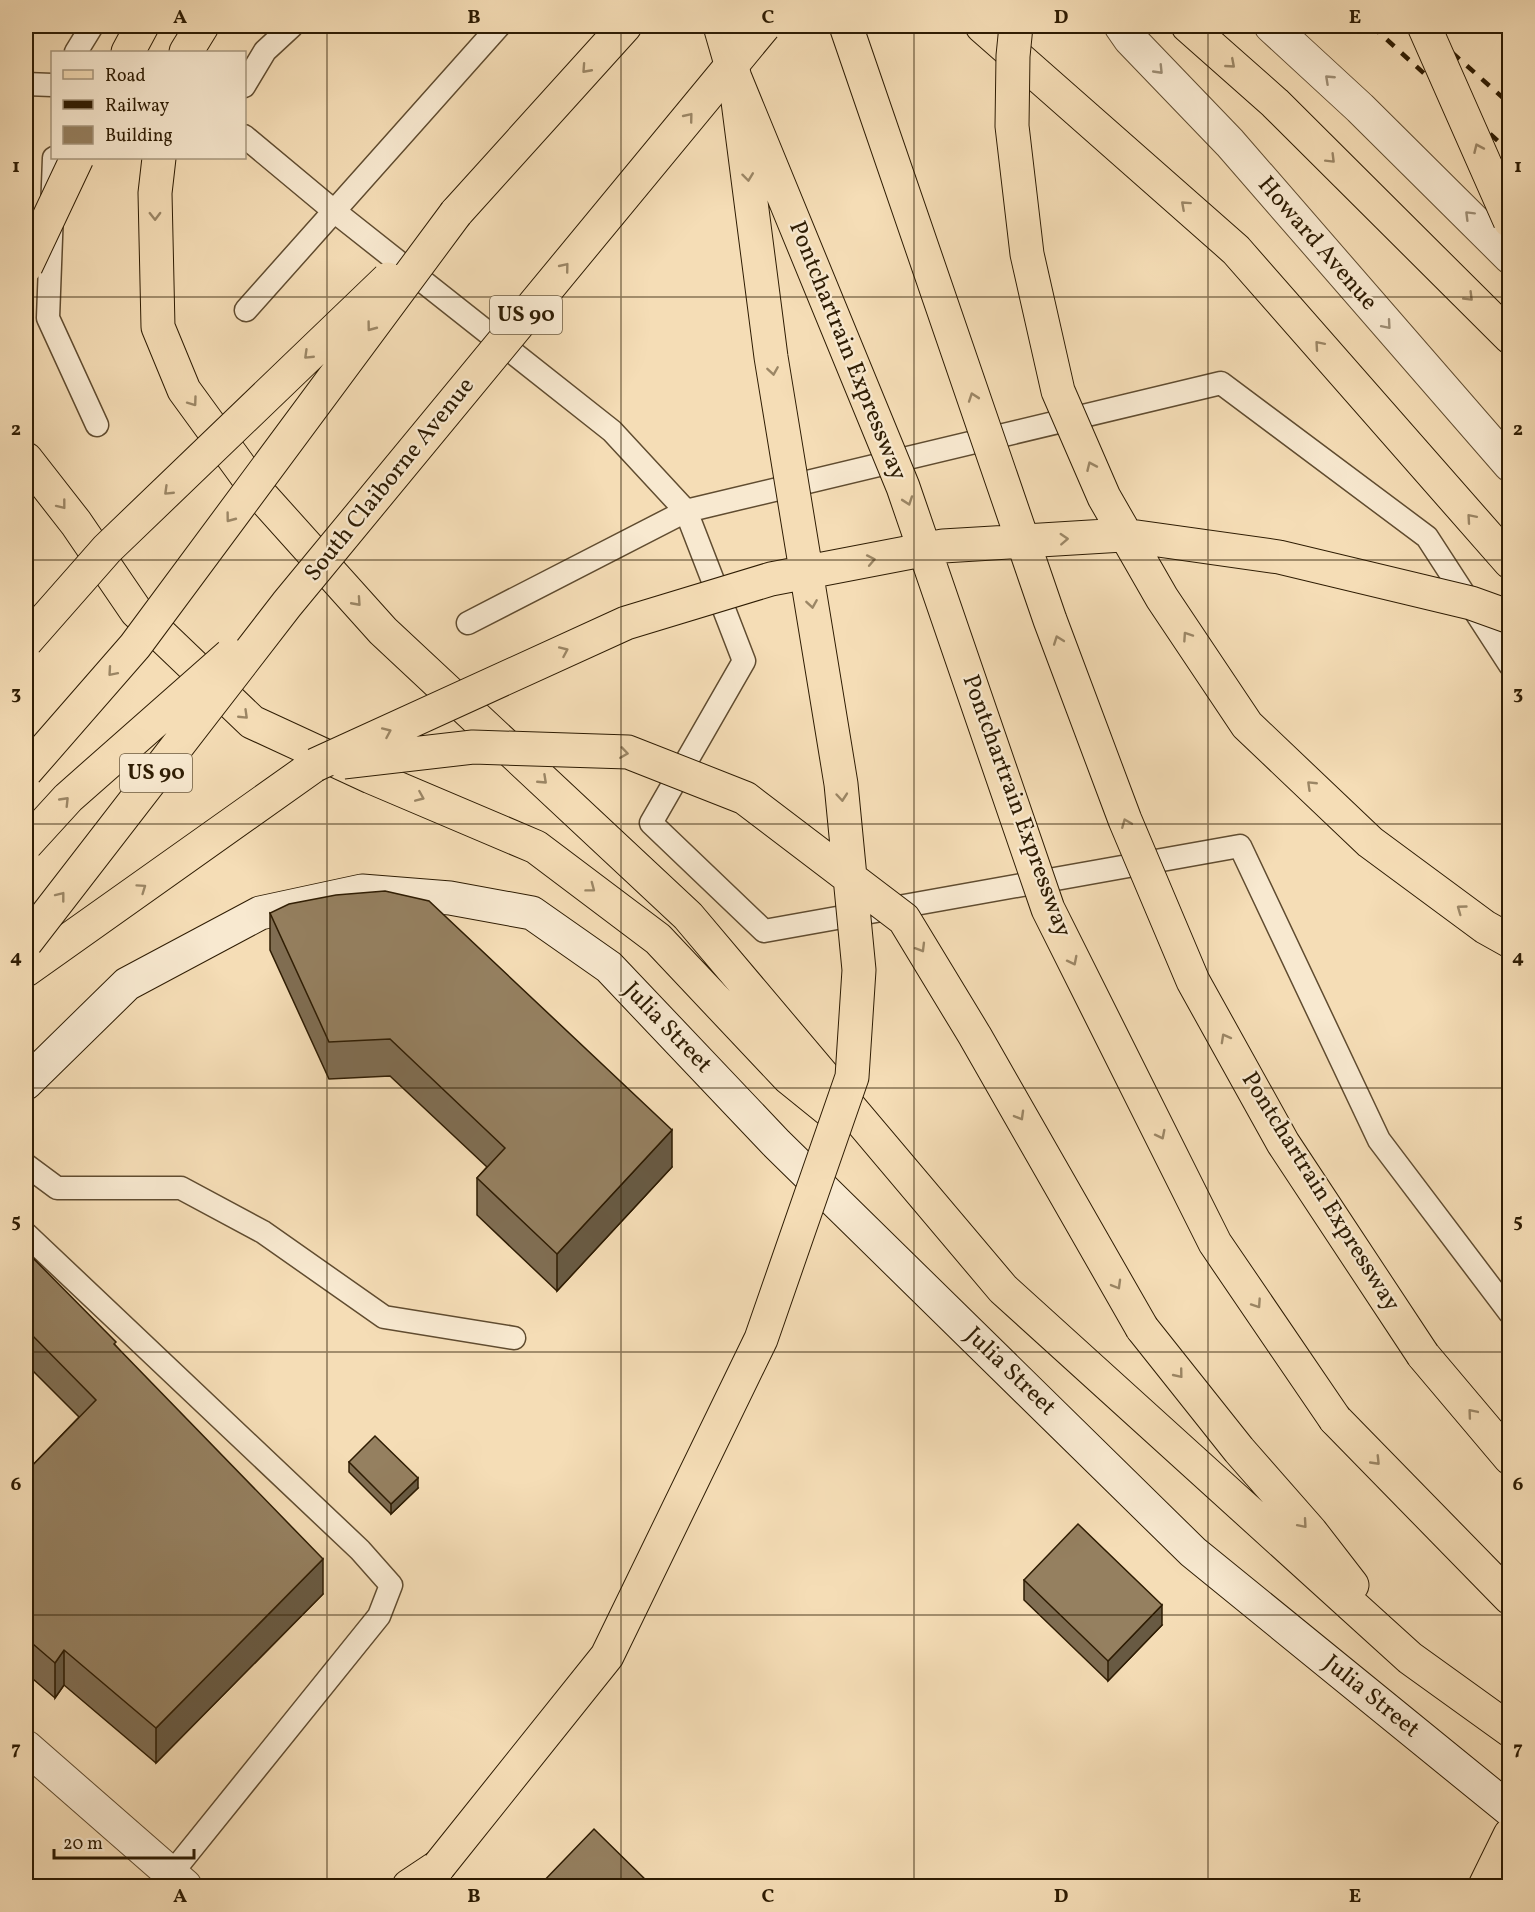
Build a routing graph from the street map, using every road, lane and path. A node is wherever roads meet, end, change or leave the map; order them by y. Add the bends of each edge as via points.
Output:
1 (92, 26) edge
2 (142, 26) edge
3 (202, 26) edge
4 (292, 26) edge
5 (499, 26) edge
6 (625, 26) edge
7 (720, 26) edge
8 (764, 26) edge
9 (846, 26) edge
10 (982, 26) edge
11 (1016, 26) edge
12 (1121, 26) edge
13 (1188, 26) edge
14 (1271, 26) edge
15 (1424, 26) edge
16 (77, 51) edge
17 (129, 51) edge
18 (187, 51) edge
19 (735, 78) junction
20 (246, 83) edge
21 (26, 84) edge
22 (51, 85) edge
23 (246, 138) edge
24 (54, 159) edge
25 (77, 159) edge
26 (159, 159) edge
27 (334, 211) junction
28 (456, 213) junction
29 (1509, 221) edge
30 (1509, 257) edge
31 (26, 266) edge
32 (246, 310) dead end
33 (1509, 337) edge
34 (97, 425) dead end
35 (26, 459) edge
36 (1509, 465) edge
37 (686, 511) junction
38 (1509, 562) edge
39 (287, 604) junction
40 (1509, 617) edge
41 (468, 623) dead end
42 (26, 641) edge
43 (1509, 665) edge
44 (315, 765) junction
45 (26, 771) edge
46 (26, 844) edge
47 (1509, 941) edge
48 (26, 942) edge
49 (26, 970) edge
50 (26, 1083) edge
51 (26, 1165) edge
52 (904, 1171) junction
53 (26, 1234) edge
54 (1509, 1312) edge
55 (514, 1338) dead end
56 (1509, 1458) edge
57 (1509, 1598) edge
58 (1410, 1658) junction
59 (1509, 1730) edge
60 (26, 1748) edge
61 (1509, 1810) edge
62 (1509, 1835) edge
63 (178, 1880) edge
64 (409, 1887) edge
65 (1485, 1887) edge

1 - 16 lane
2 - 17 main road
3 - 18 main road
4 - 20 lane via 265,51
5 - 27 lane
6 -> 28 main road
7 - 19 main road, Pontchartrain Expressway, bridge
39 -> 8 main road, South Claiborne Avenue / US 90, bridge
56 -> 9 main road, Pontchartrain Expressway, bridge via 1423,1355 1283,1143 1193,981 1125,820 1054,631
38 -> 10 main road via 1236,250
47 -> 11 main road, bridge via 1370,842 1248,724 1162,598 1104,497 1058,391 1027,254 1012,126
12 -> 36 street, Howard Avenue via 1230,143
13 -> 33 main road via 1275,103
30 -> 14 street via 1360,108
29 -> 15 main road, bridge
19 -> 57 main road, Pontchartrain Expressway, bridge via 903,487 1048,909 1215,1243 1335,1419
19 -> 64 main road, bridge via 771,357 841,784 859,970 852,1077 761,1340 607,1656 439,1866
21 - 22 lane
23 - 27 lane
24 - 34 lane via 48,318
25 - 31 main road, bridge
26 -> 52 main road via 155,193 158,327 184,390 259,493 383,631 688,916
27 - 32 lane
27 - 37 lane via 612,431
28 -> 42 main road, bridge via 107,549
28 -> 45 main road, bridge via 135,646
35 -> 52 main road via 136,611 252,722 536,847 658,939 789,1078
37 - 41 lane
37 - 43 lane via 1221,383 1427,537
37 - 54 lane via 744,661 651,823 764,932 1240,846 1379,1140
46 -> 39 main road, bridge via 68,798
48 -> 39 main road, South Claiborne Avenue / US 90, bridge
44 -> 40 main road, bridge via 626,623 771,579 942,546 1123,535 1279,557 1471,603
49 -> 44 main road
44 -> 58 main road, bridge via 473,747 628,752 745,798 904,919 1142,1328
50 - 61 street, Julia Street via 127,984 260,913 362,891 450,898 532,912 609,967 777,1144 1193,1552
51 - 55 lane via 57,1188 182,1188 263,1232 384,1317
52 - 58 main road via 1003,1289
53 - 63 lane via 360,1550 391,1585 378,1616
58 - 59 main road
60 - 63 street
62 - 65 main road

